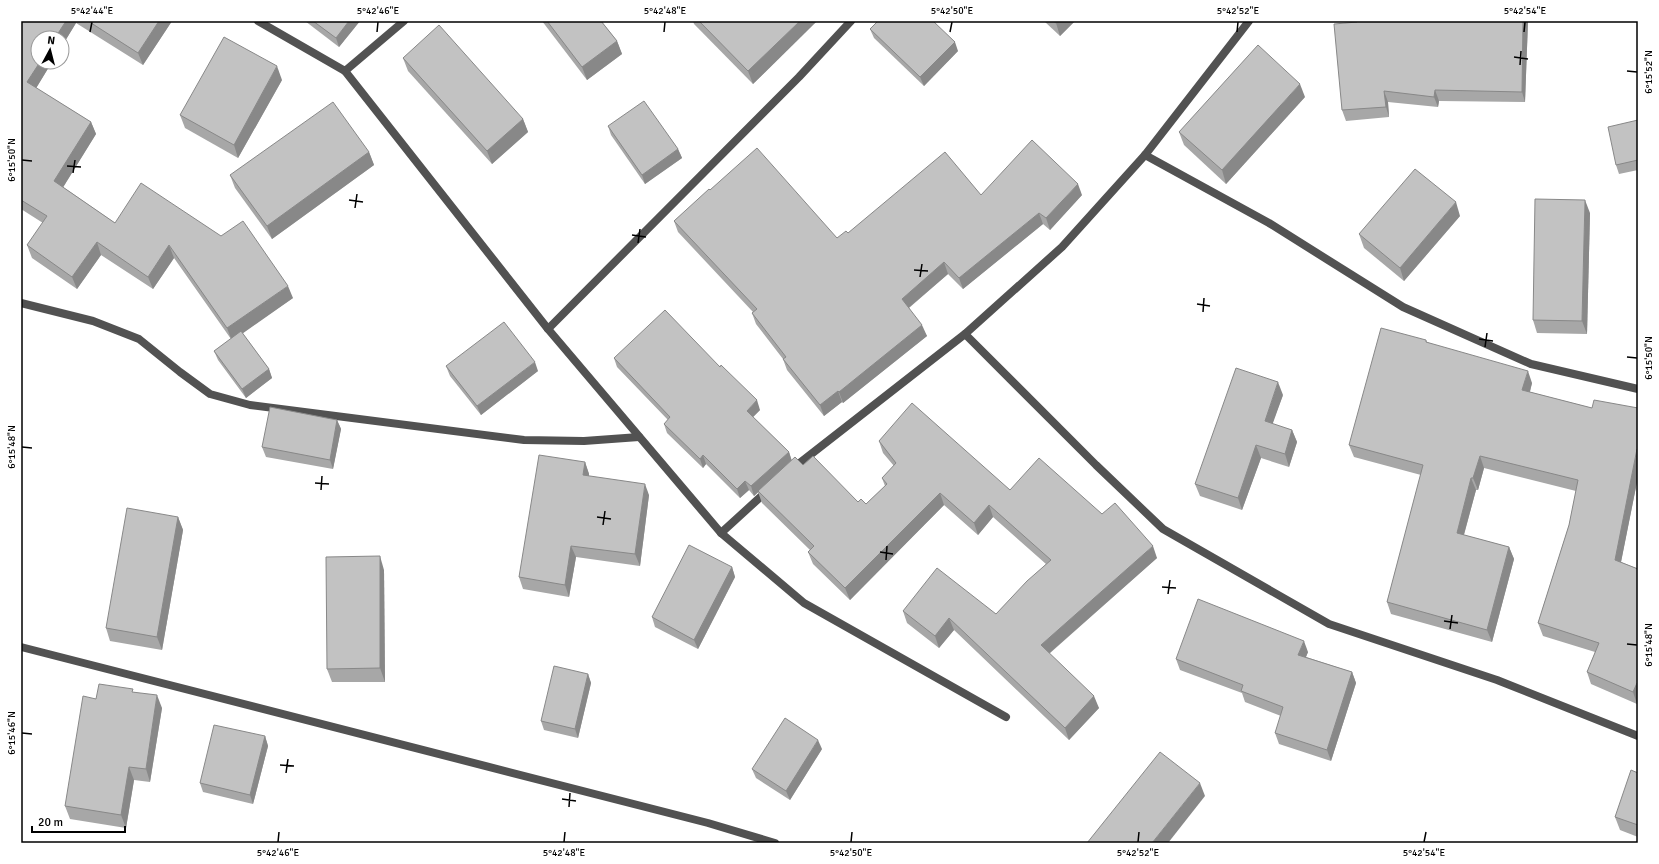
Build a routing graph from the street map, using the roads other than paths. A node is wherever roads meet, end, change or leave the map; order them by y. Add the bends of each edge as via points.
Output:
1 (258, 21) edge
2 (404, 21) edge
3 (851, 21) edge
4 (1249, 21) edge
5 (344, 71) junction
6 (1145, 155) junction
7 (21, 302) edge
8 (548, 329) junction
9 (964, 334) junction
10 (1638, 389) edge
11 (639, 437) junction
12 (785, 475) edge
13 (773, 486) edge
14 (721, 533) junction
15 (21, 647) edge
16 (1006, 717) dead end
17 (1638, 736) edge
18 (775, 843) edge

1 - 5 street
2 - 5 street
3 - 8 street via 799,77
4 - 6 street
5 - 8 street
6 - 9 street via 1062,247
6 - 10 street via 1269,223 1403,307 1531,364
7 - 11 street via 93,321 139,340 210,394 250,405 524,440 584,441
8 - 11 street
9 - 12 street
9 - 17 street via 1164,529 1329,624 1497,680
11 - 14 street
13 - 14 street
14 - 16 street via 804,603
15 - 18 street via 700,821

